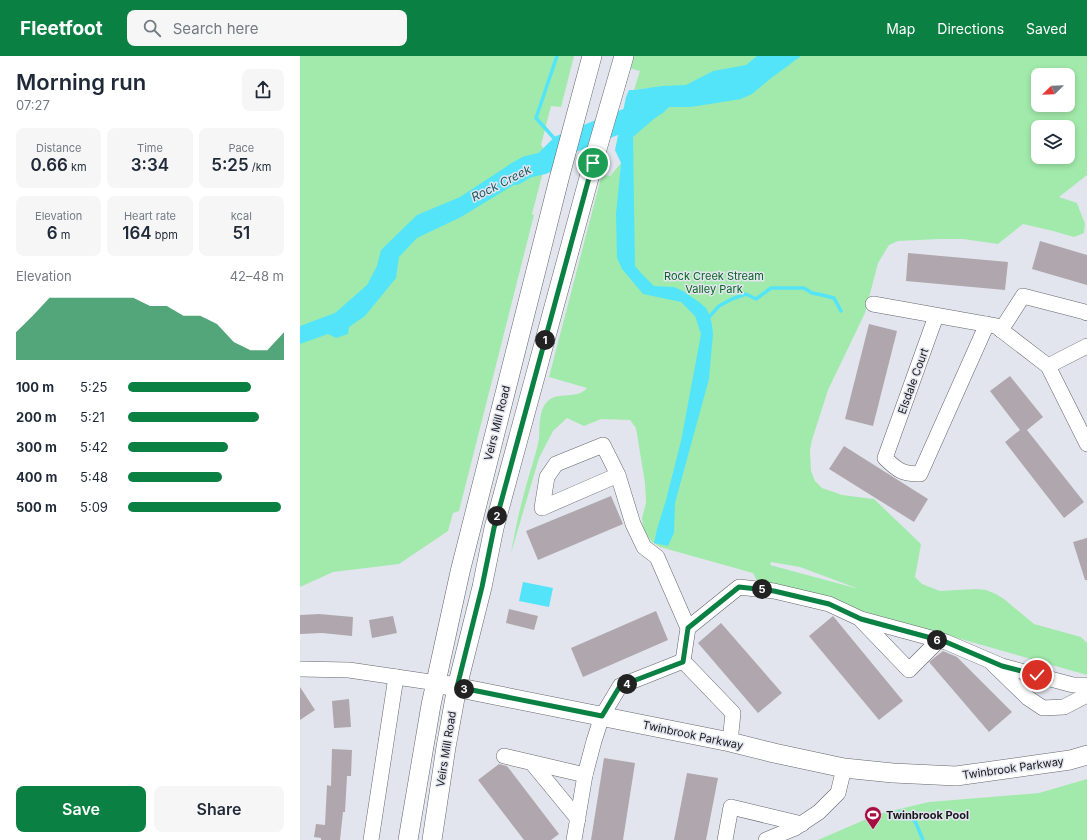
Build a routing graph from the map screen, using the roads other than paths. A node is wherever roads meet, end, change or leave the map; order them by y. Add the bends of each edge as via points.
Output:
1 (592, 56) edge
2 (624, 56) edge
3 (873, 304) dead end
4 (1087, 314) edge
5 (936, 316) junction
6 (994, 327) junction
7 (1087, 346) edge
8 (1048, 366) junction
9 (1087, 444) edge
10 (618, 475) junction
11 (861, 619) junction
12 (688, 628) junction
13 (939, 640) junction
14 (990, 660) junction
15 (683, 662) junction
16 (300, 669) edge
17 (396, 677) junction
18 (437, 683) junction
19 (1087, 685) edge
20 (457, 687) junction
21 (1087, 695) edge
22 (602, 716) junction
23 (730, 742) junction
24 (1087, 755) edge
25 (504, 756) dead end
26 (532, 763) junction
27 (844, 768) junction
28 (585, 775) junction
29 (578, 819) junction
30 (802, 824) junction
31 (371, 840) edge
32 (408, 840) edge
33 (432, 840) edge
34 (574, 840) edge
35 (725, 840) edge
36 (766, 840) edge

1 - 18 main road, Veirs Mill Road via 466,545
2 - 20 main road, Veirs Mill Road via 494,528
3 - 5 street
4 - 6 street via 1023,296
5 - 6 street
5 - 6 street, Elsdale Court via 885,458 901,471 910,474 920,474
6 - 8 street
7 - 8 street
8 - 9 street
10 - 10 street via 583,490 542,508 547,476 556,464 604,445
10 - 12 street via 633,524 644,547 657,557
11 - 12 street via 829,604 774,591 739,587
11 - 13 street
11 - 13 street via 909,670
12 - 15 street
13 - 14 street
14 - 19 street via 1002,666 1073,685
14 - 21 street via 1028,698 1043,708 1064,707
15 - 22 street via 620,686
15 - 23 street via 733,713
16 - 17 street, Twinbrook Parkway via 349,670
17 - 18 street, Twinbrook Parkway
17 - 31 street
18 - 20 main road, Twinbrook Parkway
18 - 32 main road, Veirs Mill Road
20 - 22 main road, Twinbrook Parkway
20 - 33 main road, Veirs Mill Road
22 - 23 main road, Twinbrook Parkway
22 - 28 street
23 - 27 main road, Twinbrook Parkway
24 - 27 main road, Twinbrook Parkway via 1070,760 956,776
25 - 26 street
26 - 28 street
26 - 29 street
27 - 30 street via 838,793
28 - 29 street
29 - 34 street
30 - 35 street via 731,807
30 - 36 street

